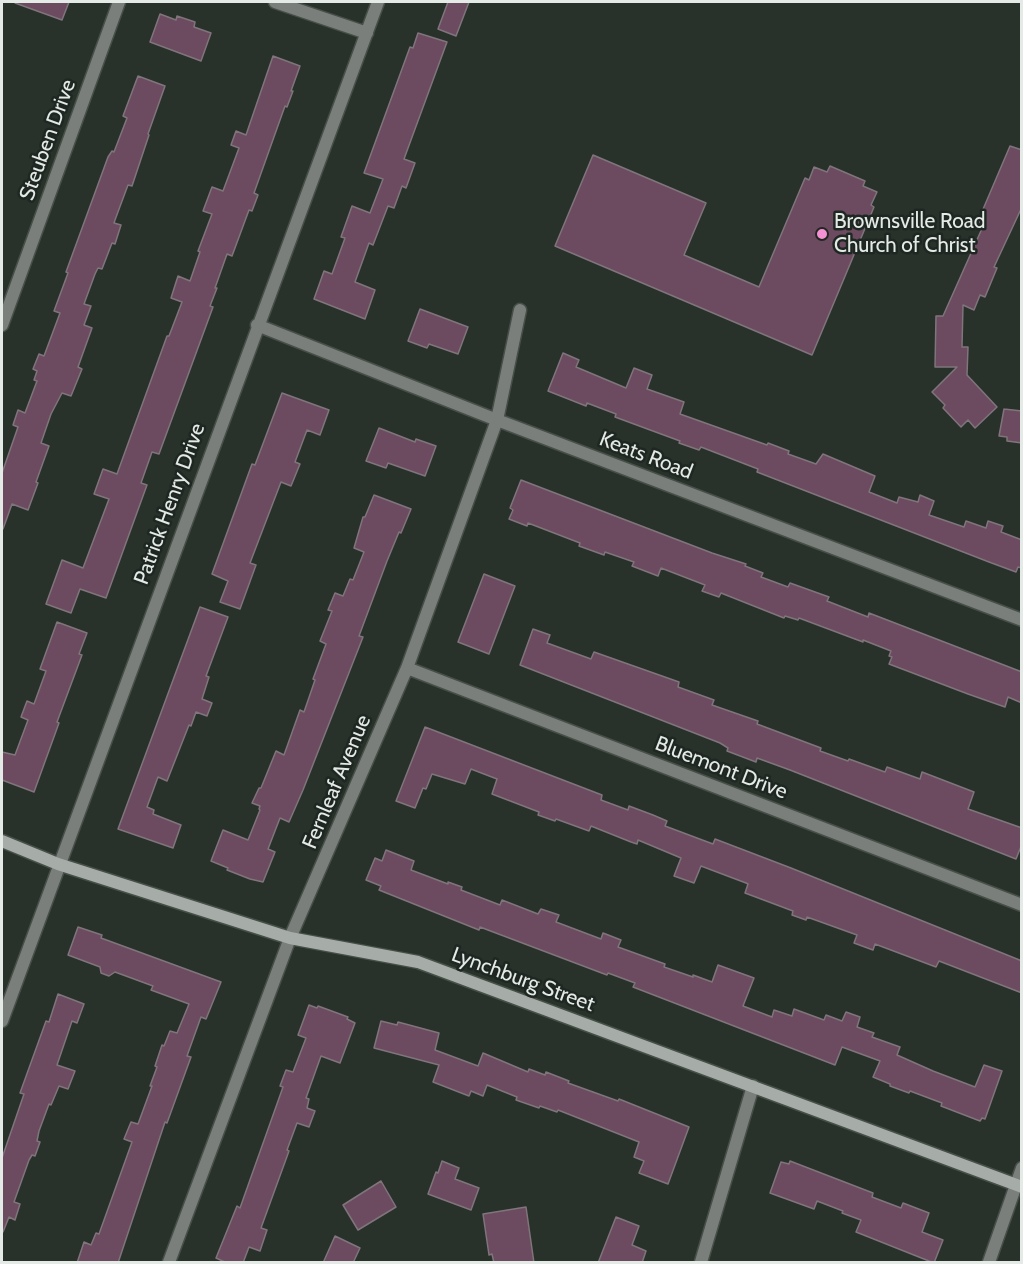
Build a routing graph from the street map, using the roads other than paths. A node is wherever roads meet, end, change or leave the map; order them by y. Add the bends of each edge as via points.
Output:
1 (119, 2) edge
2 (275, 2) edge
3 (378, 2) edge
4 (367, 33) junction
5 (520, 310) dead end
6 (2, 325) edge
7 (257, 325) junction
8 (497, 420) junction
9 (1022, 620) edge
10 (407, 668) junction
11 (2, 841) edge
12 (58, 864) junction
13 (1022, 905) edge
14 (290, 938) junction
15 (2, 1020) edge
16 (753, 1086) junction
17 (1022, 1168) edge
18 (1019, 1186) edge
19 (169, 1263) edge
20 (701, 1263) edge
21 (989, 1263) edge

1 - 6 street, Steuben Drive
2 - 4 street
3 - 4 street, Patrick Henry Drive
4 - 7 street, Patrick Henry Drive
5 - 8 street, Fernleaf Avenue
7 - 8 street, Keats Road
7 - 12 street, Patrick Henry Drive
8 - 9 street, Keats Road
8 - 10 street, Fernleaf Avenue
10 - 13 street, Bluemont Drive
10 - 14 street, Fernleaf Avenue
11 - 12 street, Lynchburg Street
12 - 14 street, Lynchburg Street
12 - 15 street, Patrick Henry Drive
14 - 16 street, Lynchburg Street via 418,962
14 - 19 street, Fernleaf Avenue
16 - 18 street, Lynchburg Street
16 - 20 street
17 - 18 street
18 - 21 street

